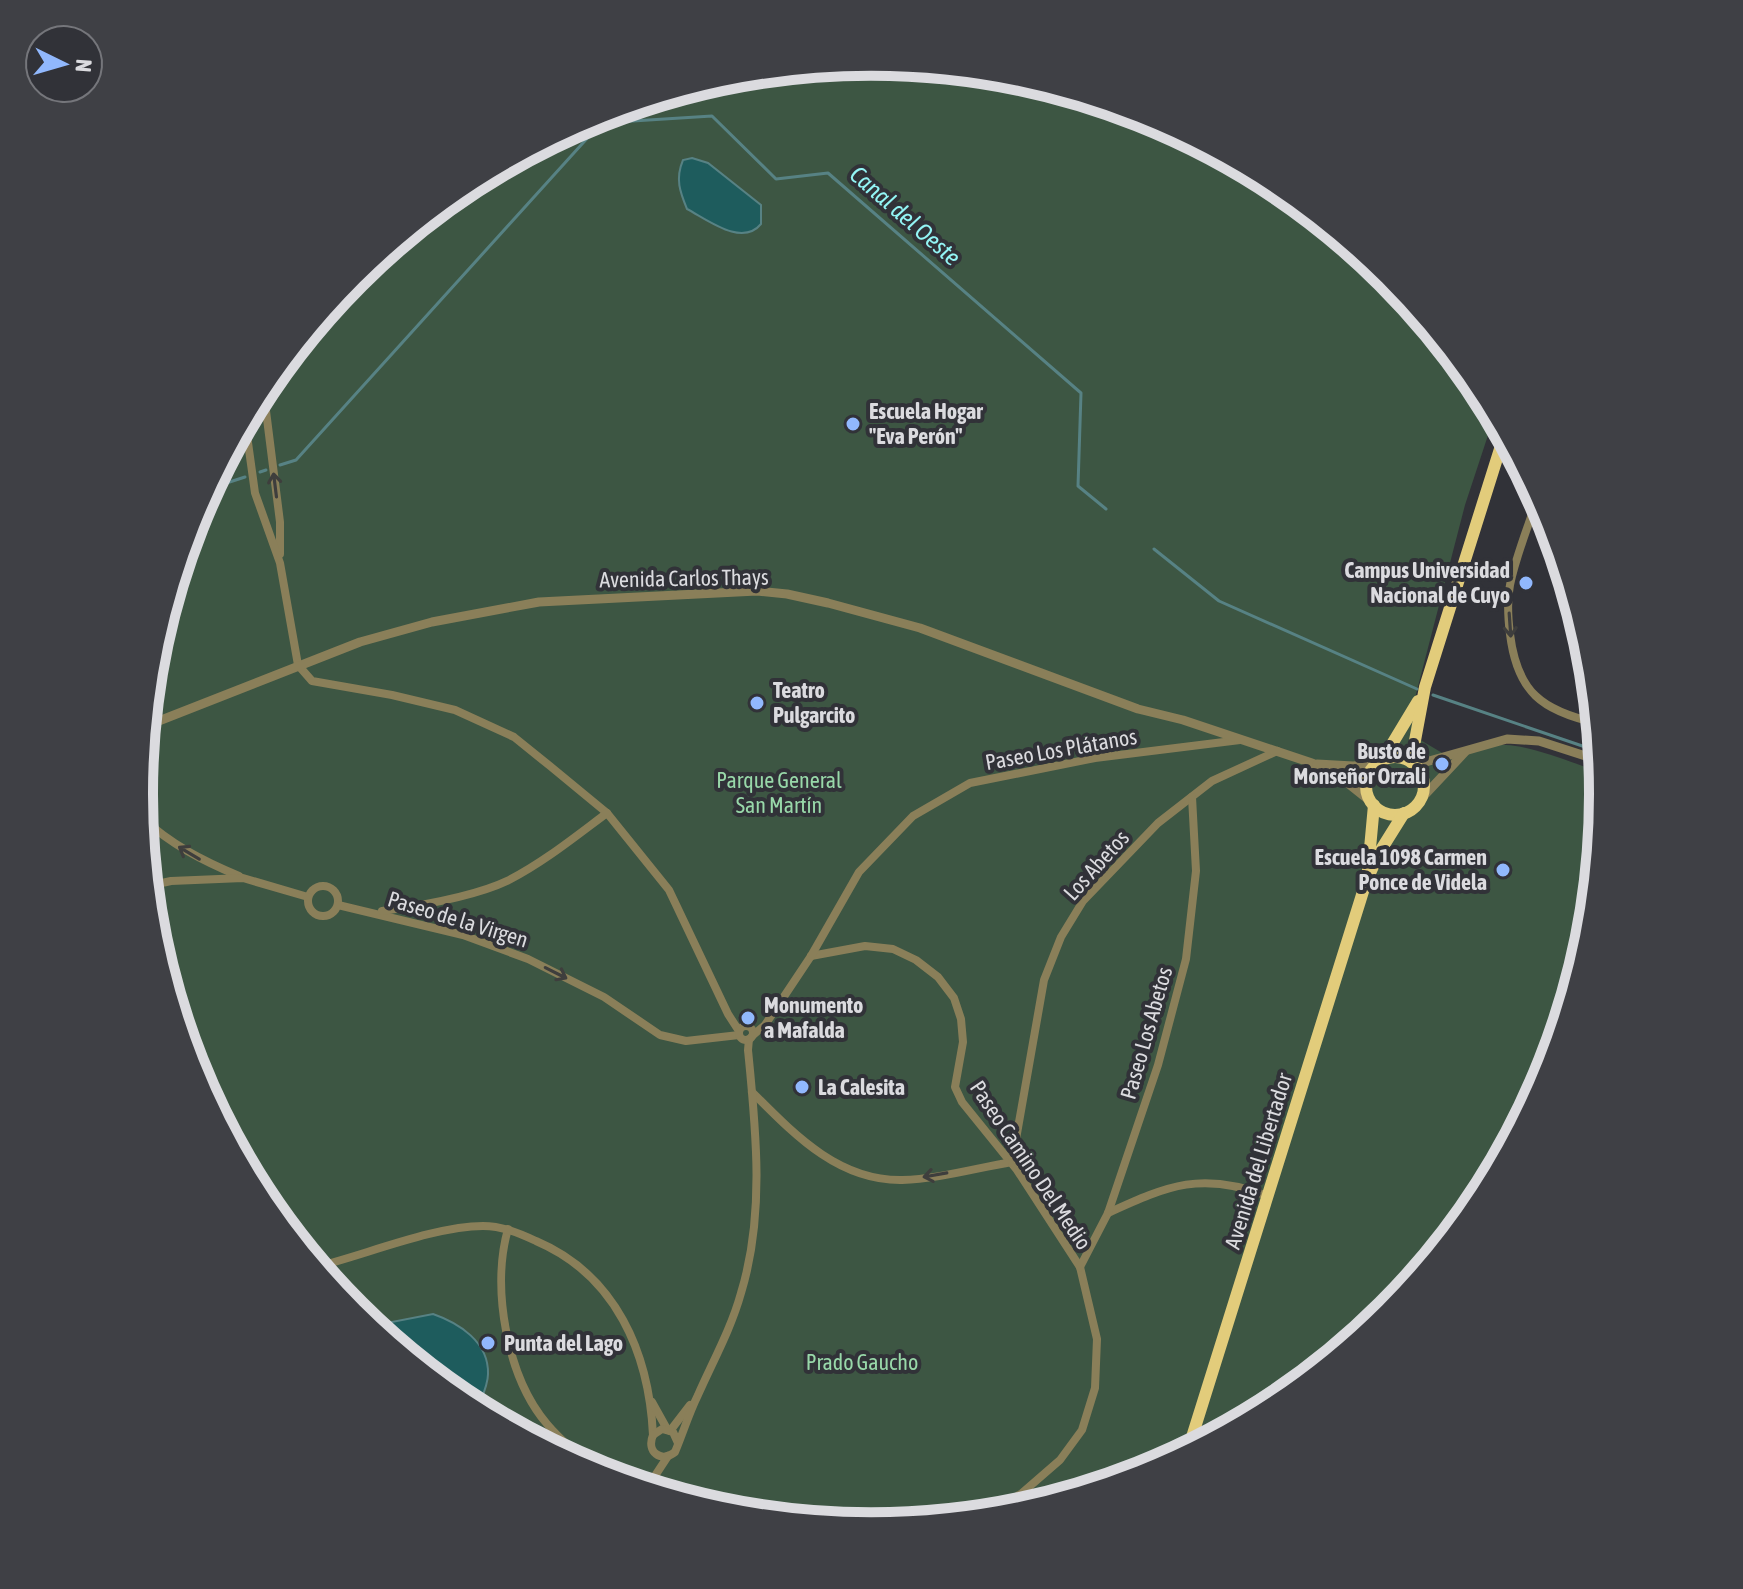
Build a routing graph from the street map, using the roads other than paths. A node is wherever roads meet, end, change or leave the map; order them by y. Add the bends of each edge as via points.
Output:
1 (266, 408) edge
2 (247, 438) edge
3 (1500, 447) edge
4 (1532, 514) edge
5 (280, 563) junction
6 (298, 665) junction
7 (1425, 687) junction
8 (157, 721) edge
9 (1586, 721) edge
10 (1241, 740) junction
11 (1277, 751) junction
12 (1465, 752) junction
13 (1588, 757) edge
14 (1380, 762) junction
15 (1312, 763) junction
16 (1413, 764) junction
17 (1192, 797) junction
18 (1421, 799) junction
19 (1372, 803) junction
20 (607, 813) junction
21 (1404, 813) junction
22 (154, 829) edge
23 (243, 878) junction
24 (1366, 882) junction
25 (159, 884) edge
26 (308, 897) junction
27 (338, 905) junction
28 (377, 912) junction
29 (811, 956) junction
30 (765, 1025) joint
31 (745, 1034) junction
32 (752, 1091) junction
33 (1012, 1162) junction
34 (1268, 1196) junction
35 (1108, 1213) junction
36 (508, 1229) junction
37 (328, 1264) edge
38 (1080, 1267) junction
39 (697, 1395) junction
40 (651, 1400) junction
41 (668, 1430) junction
42 (653, 1435) junction
43 (1192, 1437) edge
44 (678, 1443) junction
45 (574, 1448) edge
46 (653, 1452) junction
47 (668, 1456) junction
48 (652, 1479) joint
49 (1013, 1499) edge

5 -> 1 street
2 - 5 street via 255,493
3 - 7 main road
4 -> 9 street via 1510,585 1512,649 1532,693 1550,708
5 - 6 street
6 - 8 street, Avenida Carlos Thays
6 - 10 street, Avenida Carlos Thays via 360,642 503,607 580,598 757,591 828,603 920,628 1138,709
6 - 20 street via 312,681 455,710 514,737
7 - 14 main road
7 - 16 main road
10 - 11 street, Avenida Carlos Thays
10 - 29 street, Paseo Los Plátanos via 1095,758 970,783 913,816 859,872
11 - 15 street, Avenida Carlos Thays
11 - 17 street, Los Abetos via 1212,781
12 - 13 street via 1491,742 1524,739
12 - 16 street
12 - 18 street
14 - 15 street, Avenida Carlos Thays
14 - 16 main road via 1402,758
14 - 19 main road via 1367,782
15 - 19 street, Avenida Carlos Thays
16 - 18 main road via 1423,780
17 - 33 street, Los Abetos via 1158,823 1083,901 1061,937 1044,980
17 - 35 street, Paseo Los Abetos via 1196,871 1186,959 1158,1065
18 - 21 main road
19 - 21 main road via 1383,812
19 - 24 main road, Avenida del Libertador
20 - 28 street via 507,881 421,906
20 - 31 street via 669,890 729,1017
21 - 24 main road, Avenida del Libertador
23 -> 22 street via 192,856
23 - 25 street
23 - 26 street
24 - 34 main road, Avenida del Libertador
26 - 27 street via 311,910 319,915 328,915
26 - 27 street via 324,885 334,890
27 - 28 street, Paseo de la Virgen
28 -> 31 street, Paseo de la Virgen via 528,959 604,997 660,1035 686,1041
29 - 30 street, Paseo Los Plátanos
29 - 33 street, Paseo Camino Del Medio via 865,946 893,949 938,977 961,1019 963,1042 955,1087
30 - 31 street, Paseo de la Virgen
31 - 32 street
33 -> 32 street via 904,1180 859,1175 812,1148
32 - 39 street via 757,1184 750,1257 727,1335
33 - 38 street, Paseo Camino Del Medio
34 - 35 street via 1235,1184 1192,1183
34 - 43 main road, Avenida del Libertador
35 - 38 street, Paseo Los Abetos
36 - 37 street via 453,1230
36 - 40 street via 548,1246 600,1286 632,1336
36 - 45 street via 500,1276 516,1365 546,1422
38 - 49 street, Paseo Camino Del Medio via 1097,1339 1095,1388 1082,1430 1060,1460
39 - 41 street
39 - 44 street
40 - 41 street
40 - 42 street
41 - 42 street
41 - 44 street
42 - 46 street
44 - 47 street
46 - 47 street
46 - 48 street
47 - 48 street

